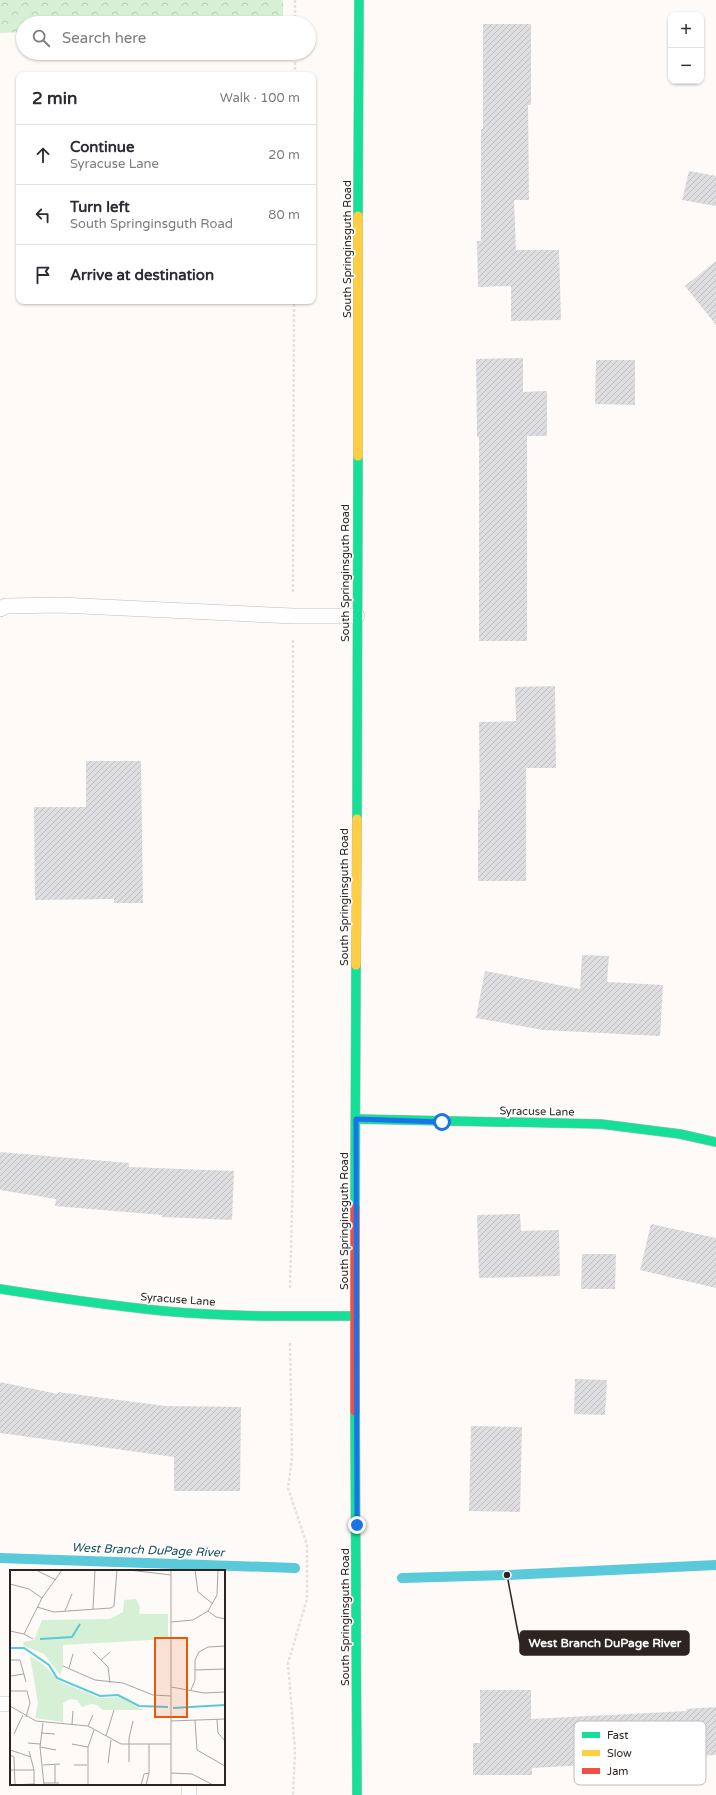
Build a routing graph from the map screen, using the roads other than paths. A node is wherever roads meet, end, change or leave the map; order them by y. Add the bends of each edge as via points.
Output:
1 (359, 0) edge
2 (0, 609) edge
3 (356, 616) junction
4 (356, 1119) junction
5 (716, 1142) edge
6 (0, 1289) edge
7 (355, 1316) junction
8 (357, 1795) edge

1 - 3 street, South Springinsguth Road
2 - 3 lane via 6,606 60,605 293,616
3 - 4 street, South Springinsguth Road
4 - 5 street, Syracuse Lane via 601,1124 680,1134
4 - 7 street, South Springinsguth Road
6 - 7 street, Syracuse Lane via 124,1307 225,1315
7 - 8 street, South Springinsguth Road

